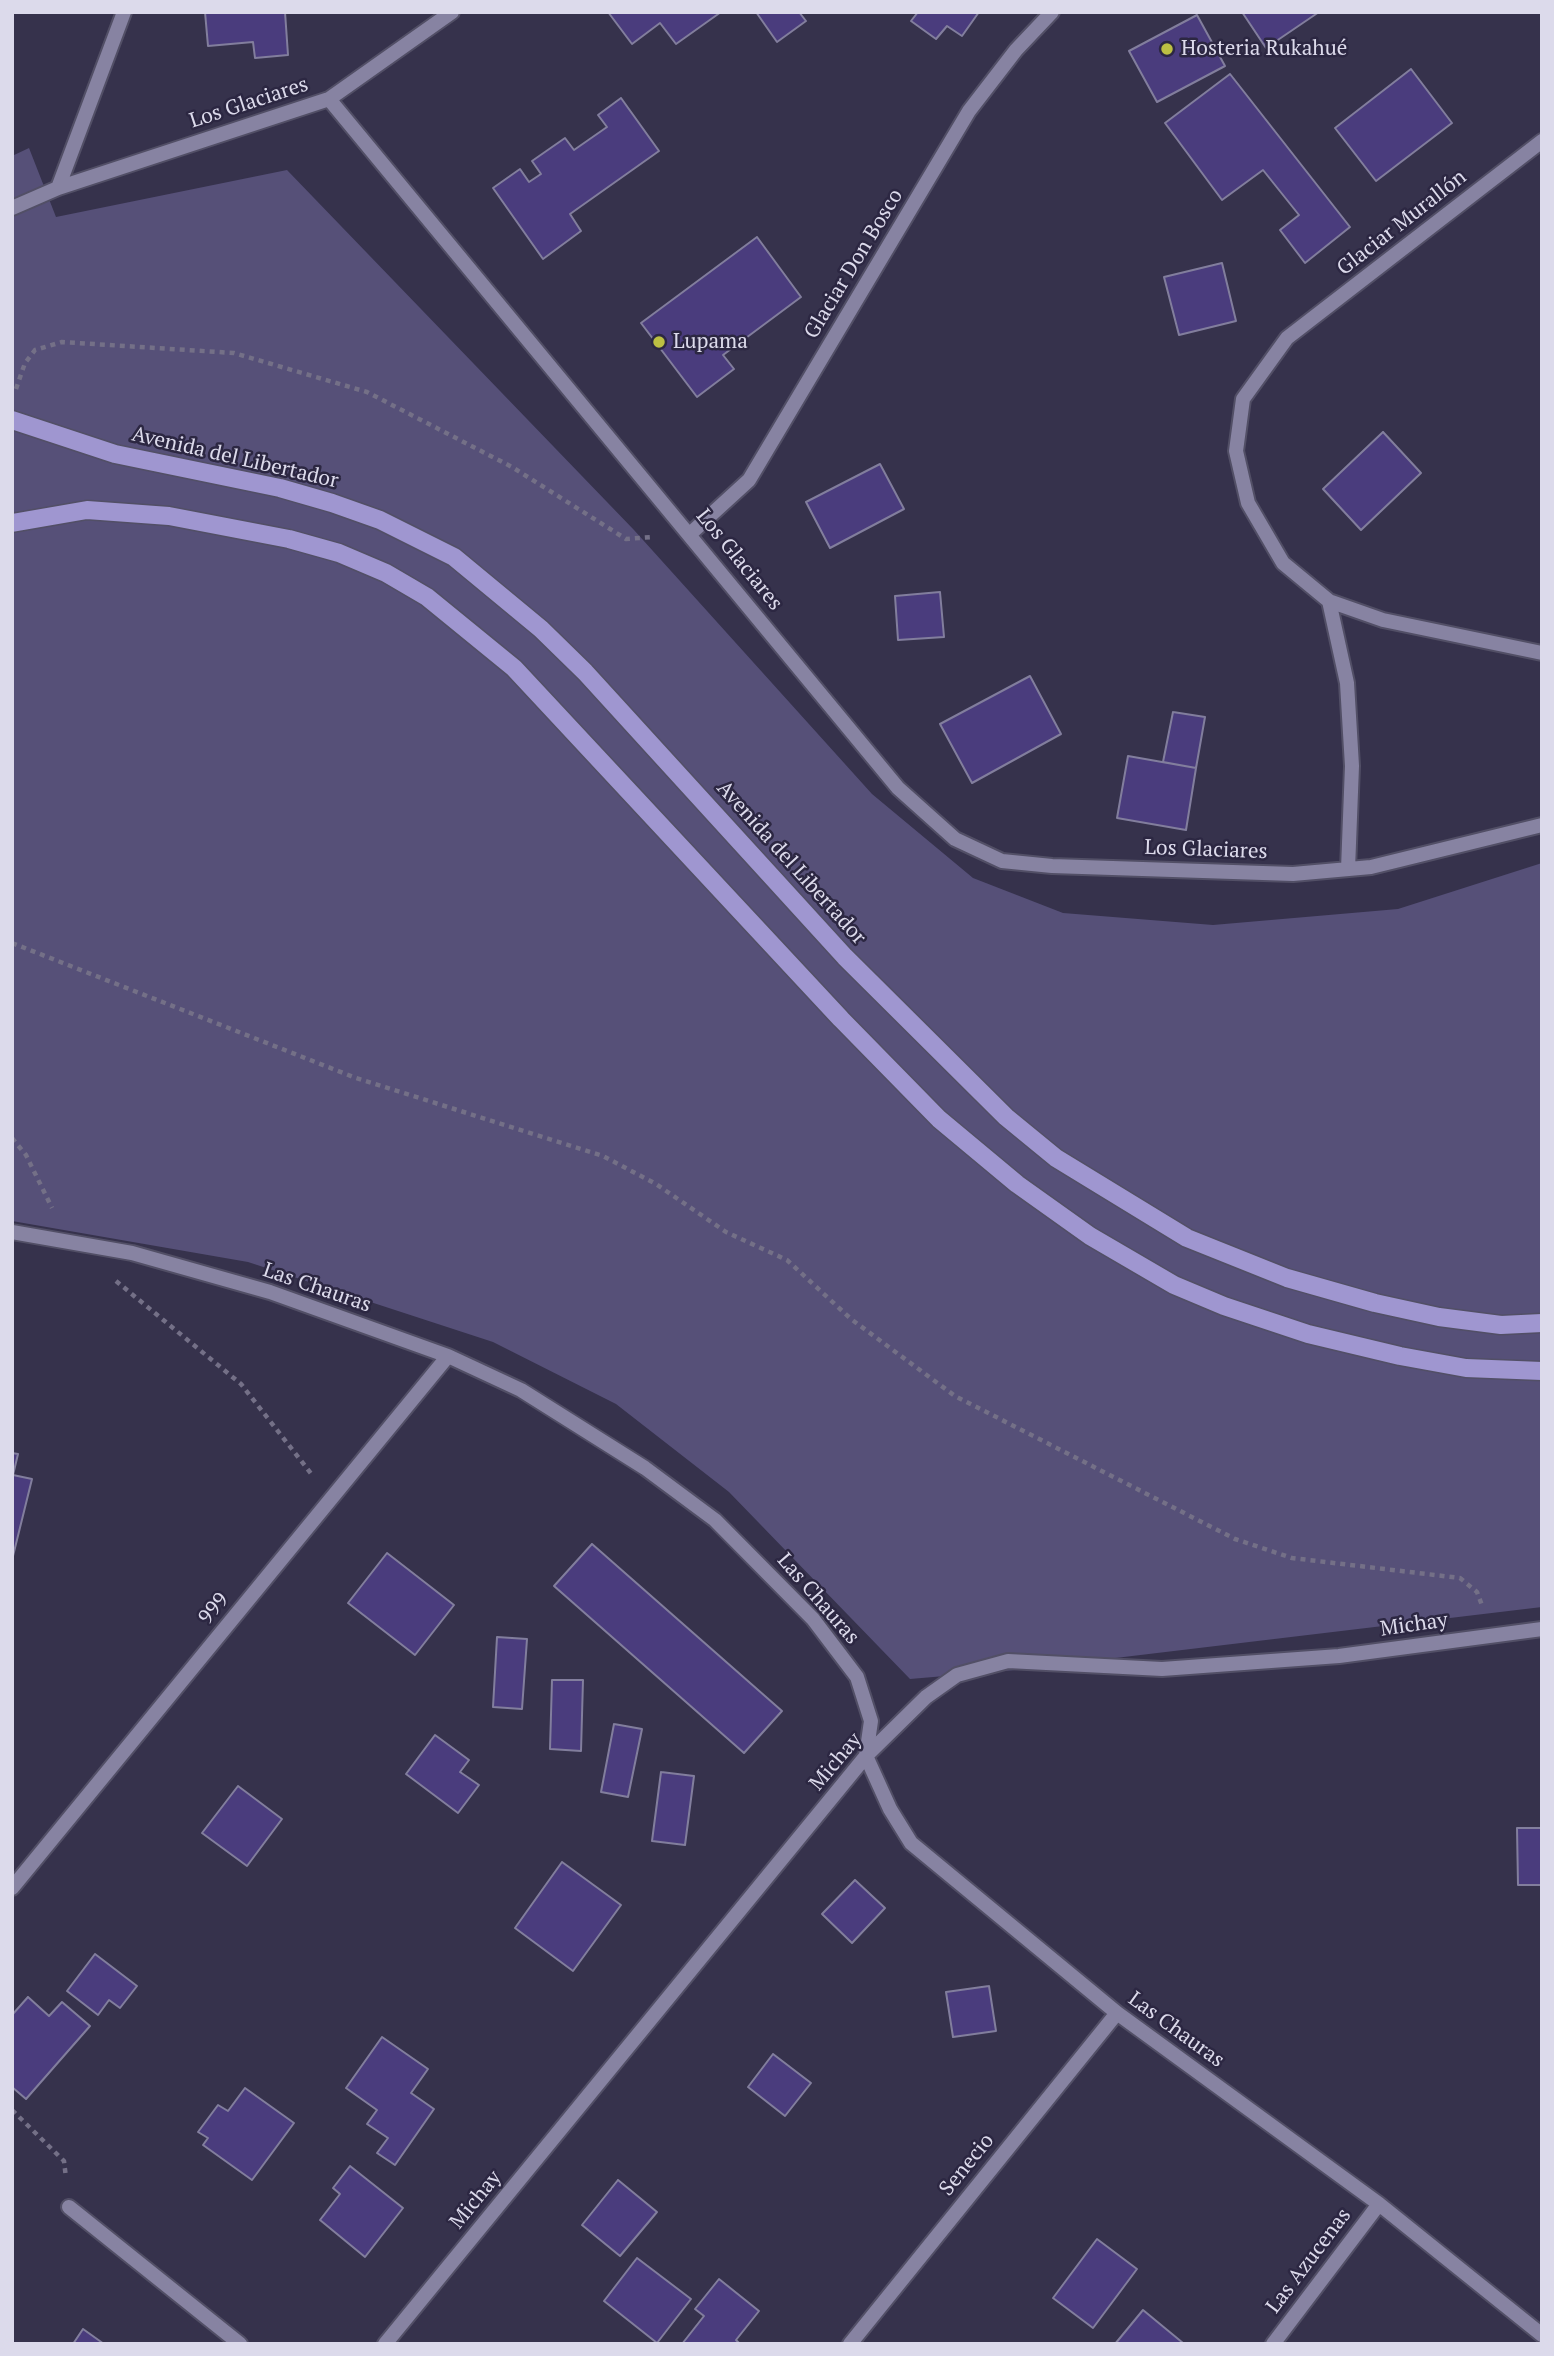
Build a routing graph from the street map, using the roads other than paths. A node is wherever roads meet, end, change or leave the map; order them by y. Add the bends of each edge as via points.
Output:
1 (124, 12) edge
2 (452, 12) edge
3 (1052, 12) edge
4 (329, 99) junction
5 (1542, 141) edge
6 (58, 188) junction
7 (12, 208) edge
8 (12, 420) edge
9 (12, 523) edge
10 (690, 534) junction
11 (1329, 601) junction
12 (1542, 653) edge
13 (1542, 825) edge
14 (1348, 869) junction
15 (12, 1232) edge
16 (1542, 1323) edge
17 (447, 1356) junction
18 (1542, 1371) edge
19 (1542, 1629) edge
20 (866, 1756) junction
21 (12, 1888) edge
22 (1117, 2013) junction
23 (1378, 2204) junction
24 (69, 2207) road end
25 (1542, 2335) edge
26 (240, 2344) edge
27 (385, 2344) edge
28 (850, 2344) edge
29 (1273, 2344) edge

1 - 6 street
2 - 4 street
3 - 10 street, Glaciar Don Bosco via 969,111 749,480
4 - 6 street, Los Glaciares
4 - 10 street, Los Glaciares
5 - 11 street, Glaciar Murallón via 1287,338 1243,399 1236,451 1248,503 1283,563
6 - 7 street, Los Glaciares
8 - 16 main road, Avenida del Libertador via 115,454 332,503 380,520 454,557 585,672 845,957 1006,1117 1056,1158 1187,1238 1287,1278 1375,1303 1451,1319 1502,1325
9 - 18 main road via 87,510 169,516 289,539 386,573 427,597 514,668 939,1119 1017,1184 1090,1236 1174,1284 1308,1334 1466,1368
10 - 14 street, Los Glaciares via 898,788 956,839 1002,861 1052,866 1293,874
11 - 12 street via 1383,620
11 - 14 street via 1347,683 1352,766
13 - 14 street, Los Glaciares
15 - 17 street, Las Chauras via 132,1253 270,1292
17 - 20 street, Las Chauras via 520,1390 645,1468 715,1520 813,1619 857,1677 871,1721
17 - 21 street, 999
19 - 20 street, Michay via 1339,1656 1162,1669 1008,1661 957,1675 926,1697
20 - 22 street, Las Chauras via 911,1843
20 - 27 street, Michay
22 - 23 street, Las Chauras
22 - 28 street, Senecio
23 - 25 street, Las Chauras
23 - 29 street, Las Azucenas
24 - 26 street

